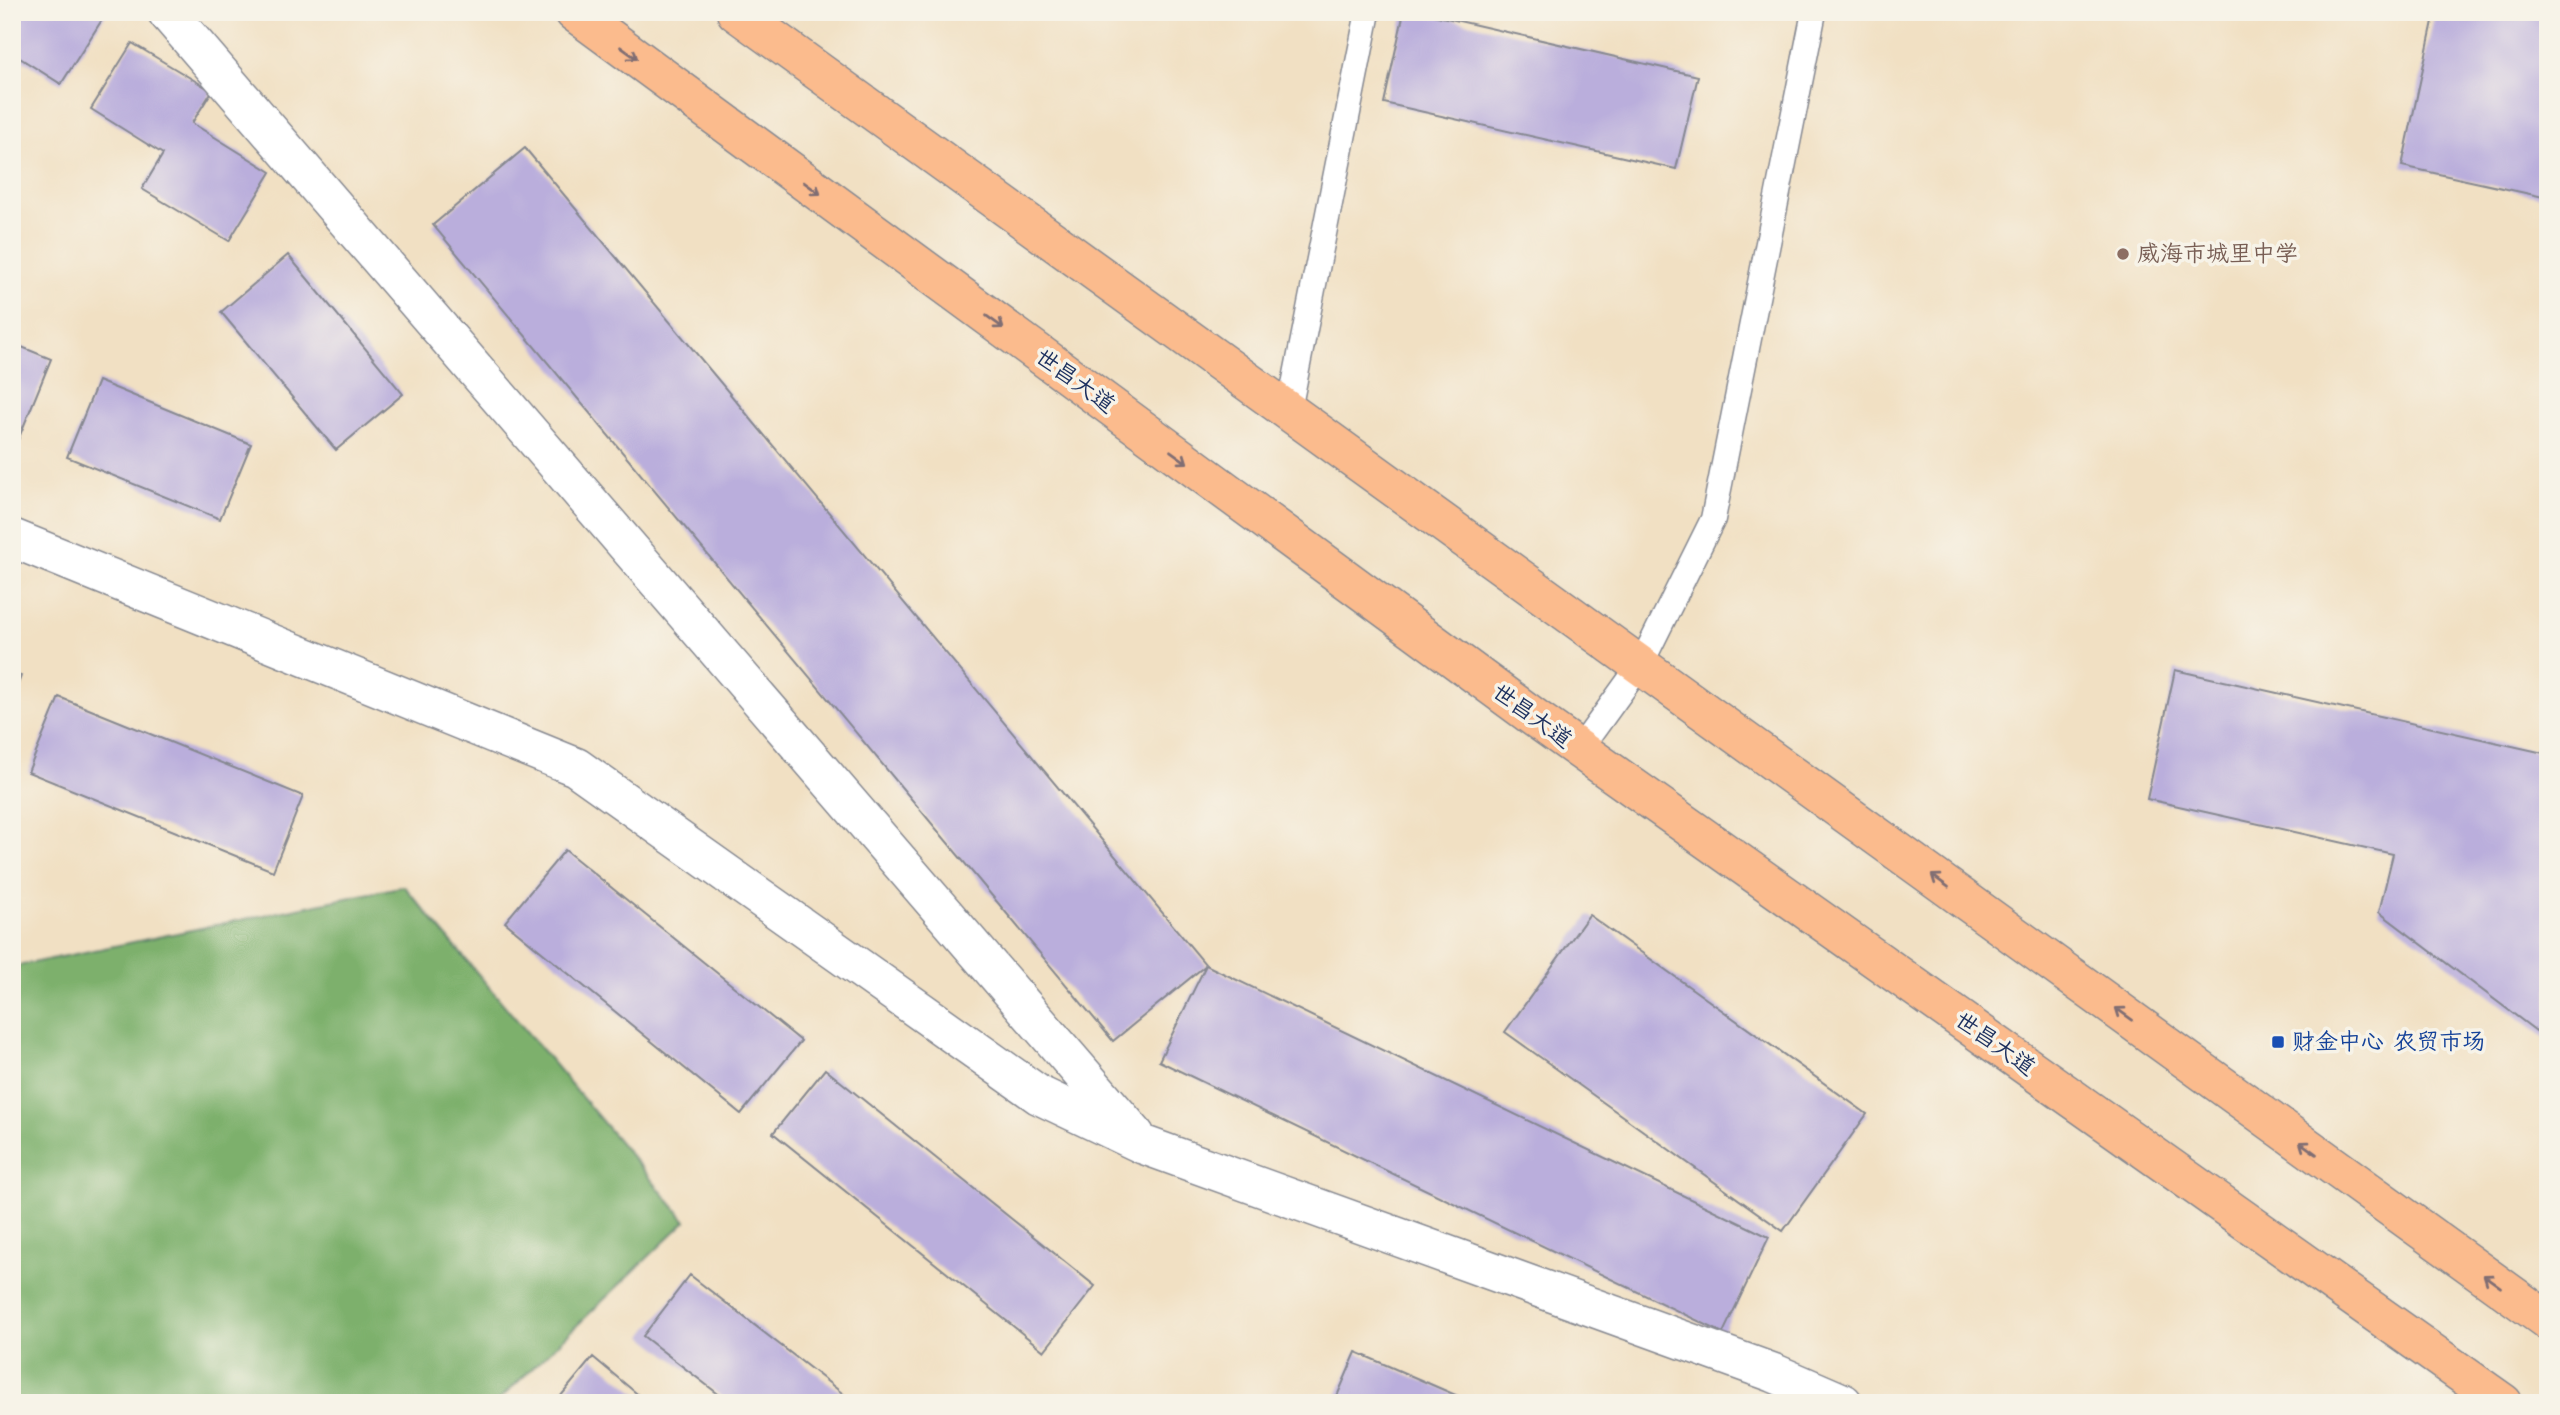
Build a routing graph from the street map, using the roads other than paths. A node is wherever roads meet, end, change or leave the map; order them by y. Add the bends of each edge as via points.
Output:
1 (167, 12) edge
2 (574, 12) edge
3 (736, 12) edge
4 (1368, 12) edge
5 (1814, 12) edge
6 (1289, 410) junction
7 (12, 538) edge
8 (1641, 664) junction
9 (1579, 750) junction
10 (1144, 1144) junction
11 (2548, 1321) edge
12 (1843, 1403) edge
13 (2502, 1403) edge

1 - 10 street
2 -> 9 main road, 世昌大道
3 - 6 main road
4 - 6 lane
5 - 8 lane via 1713,519
6 - 8 main road
7 - 10 street via 576,767 1039,1096
8 - 9 lane
11 -> 8 main road
9 - 13 main road, 世昌大道
10 - 12 street via 1774,1373

